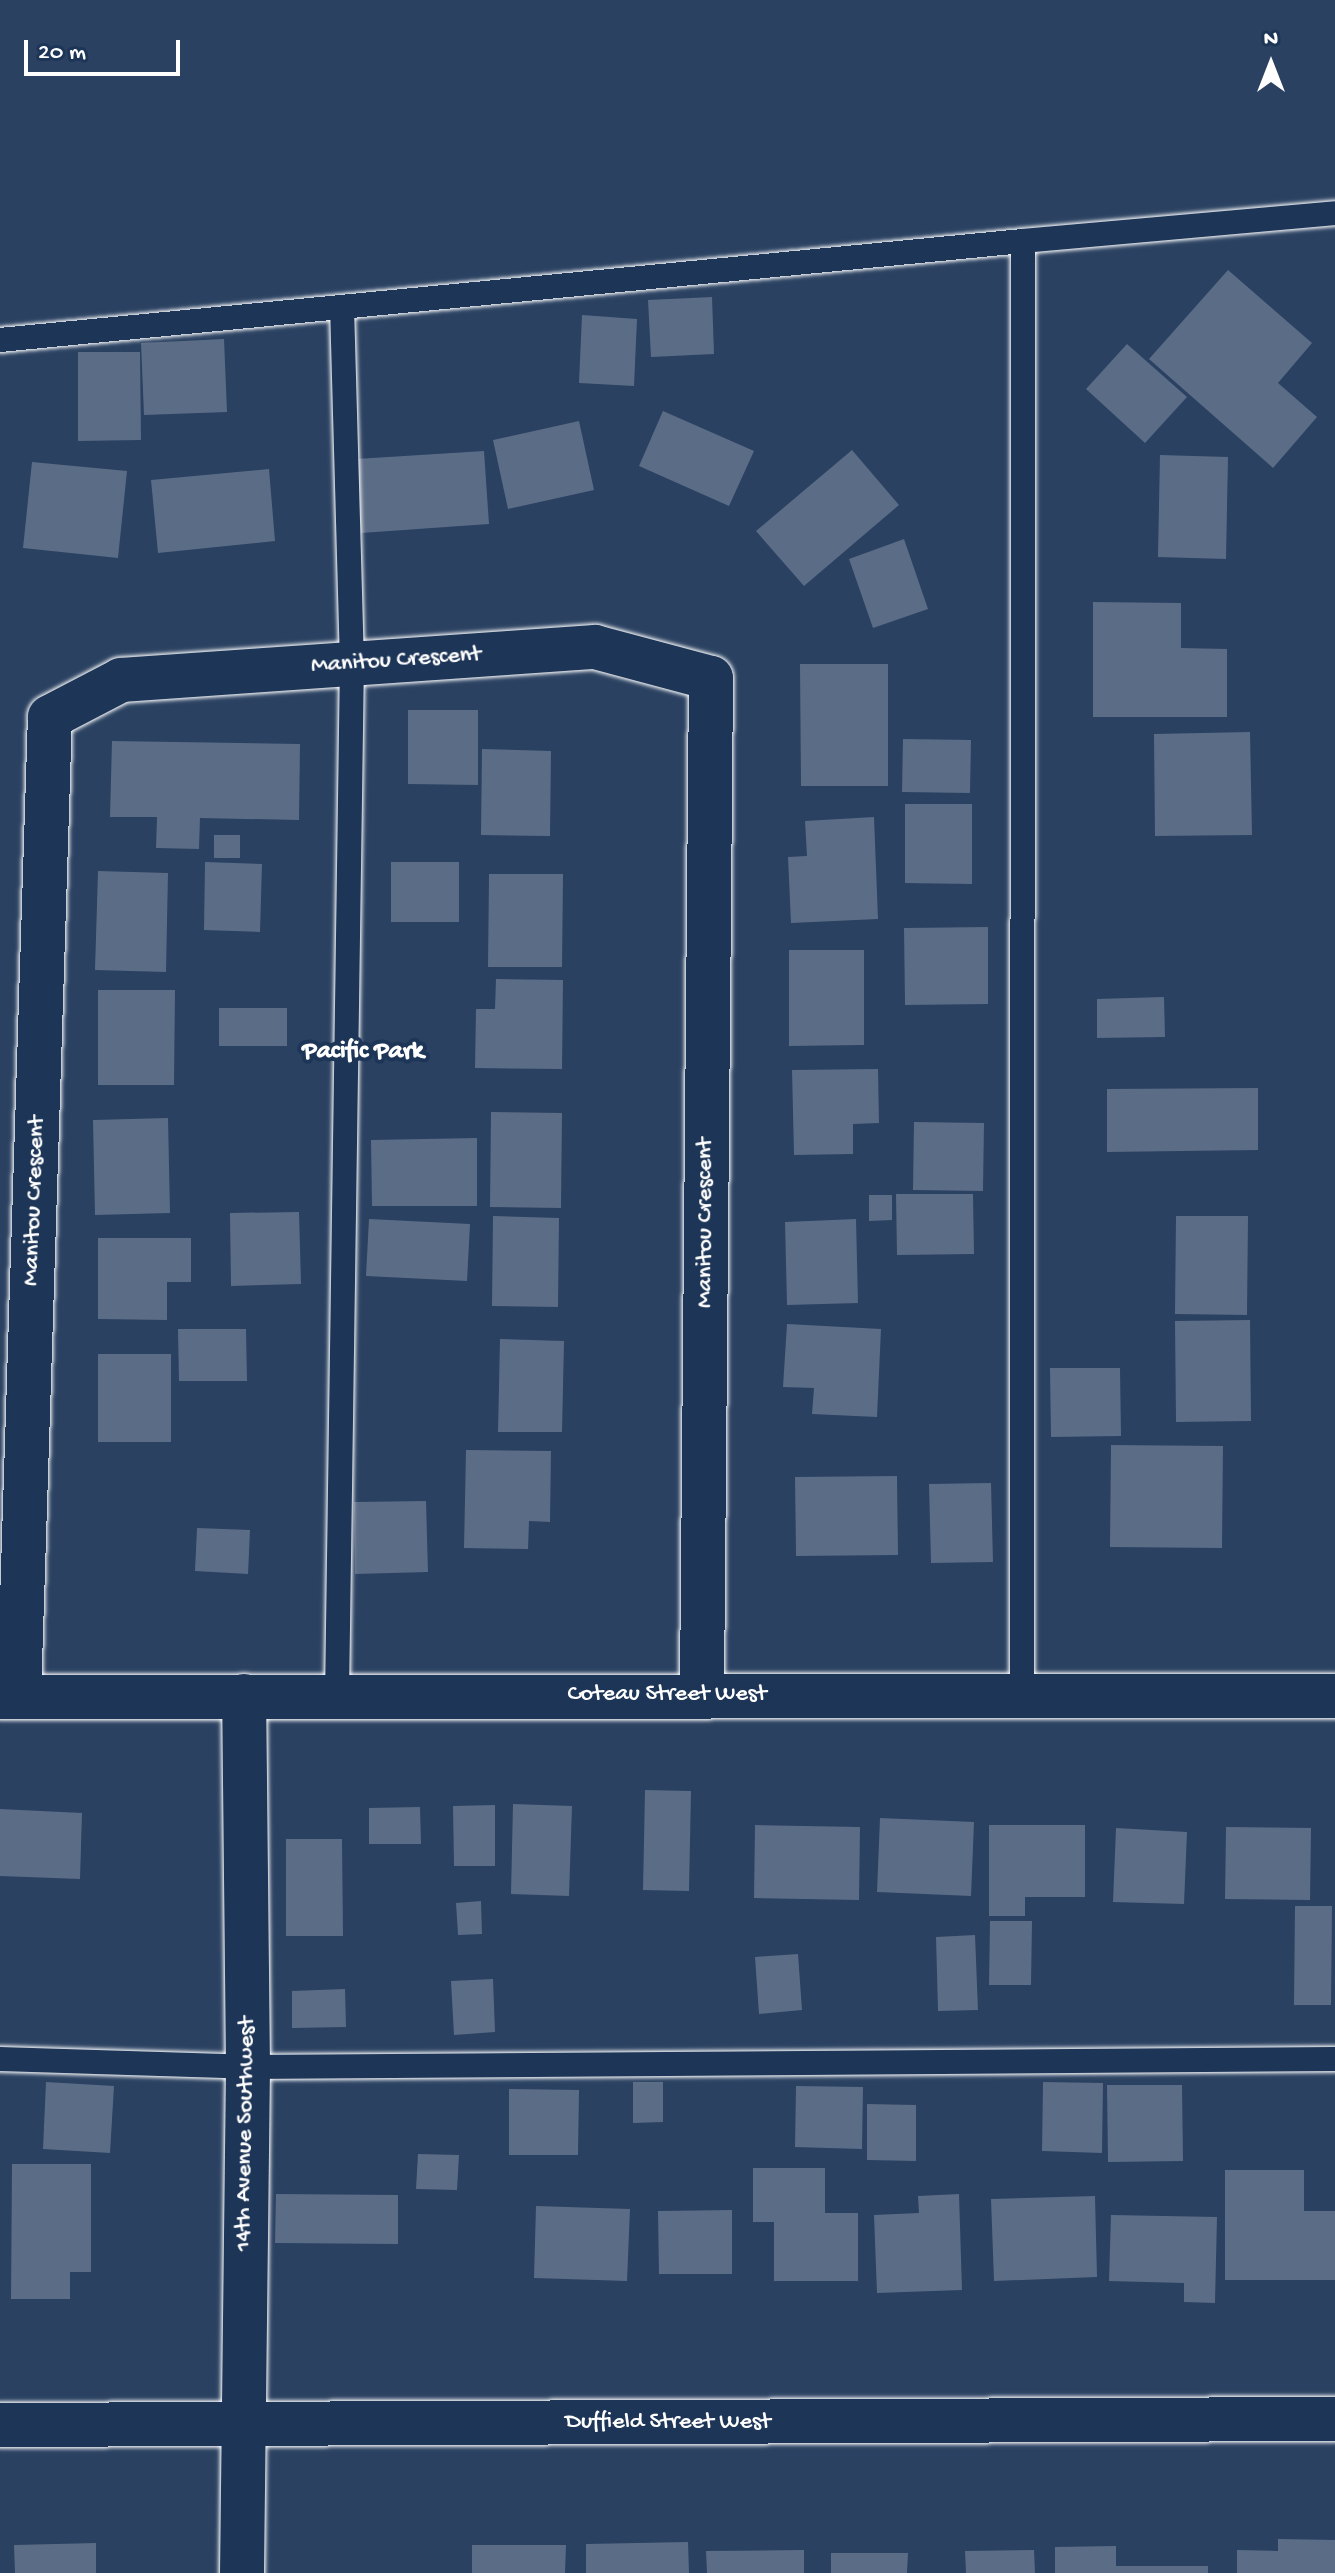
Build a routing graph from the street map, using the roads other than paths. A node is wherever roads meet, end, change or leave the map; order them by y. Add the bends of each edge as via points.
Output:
1 (1335, 213) edge
2 (1023, 241) junction
3 (342, 308) junction
4 (0, 340) edge
5 (352, 664) junction
6 (702, 1695) junction
7 (1022, 1695) junction
8 (10, 1696) edge
9 (244, 1696) junction
10 (337, 1696) junction
11 (1335, 1696) edge
12 (0, 2059) edge
13 (1335, 2059) edge
14 (248, 2067) junction
15 (1335, 2419) edge
16 (0, 2425) edge
17 (241, 2425) junction
18 (242, 2573) edge

1 - 2 lane
2 - 3 lane
2 - 7 lane
3 - 4 lane
3 - 5 lane
5 - 6 street, Manitou Crescent via 595,647 711,678
5 - 8 street, Manitou Crescent via 121,680 50,717
5 - 10 lane
6 - 7 street, Coteau Street West
6 - 10 street, Coteau Street West
7 - 11 street, Coteau Street West
8 - 9 street, Coteau Street West
9 - 10 street, Coteau Street West
9 - 14 street, 14th Avenue Southwest
12 - 14 lane
13 - 14 lane
14 - 17 street, 14th Avenue Southwest
15 - 17 street, Duffield Street West
16 - 17 street, Duffield Street West
17 - 18 street, 14th Avenue Southwest

